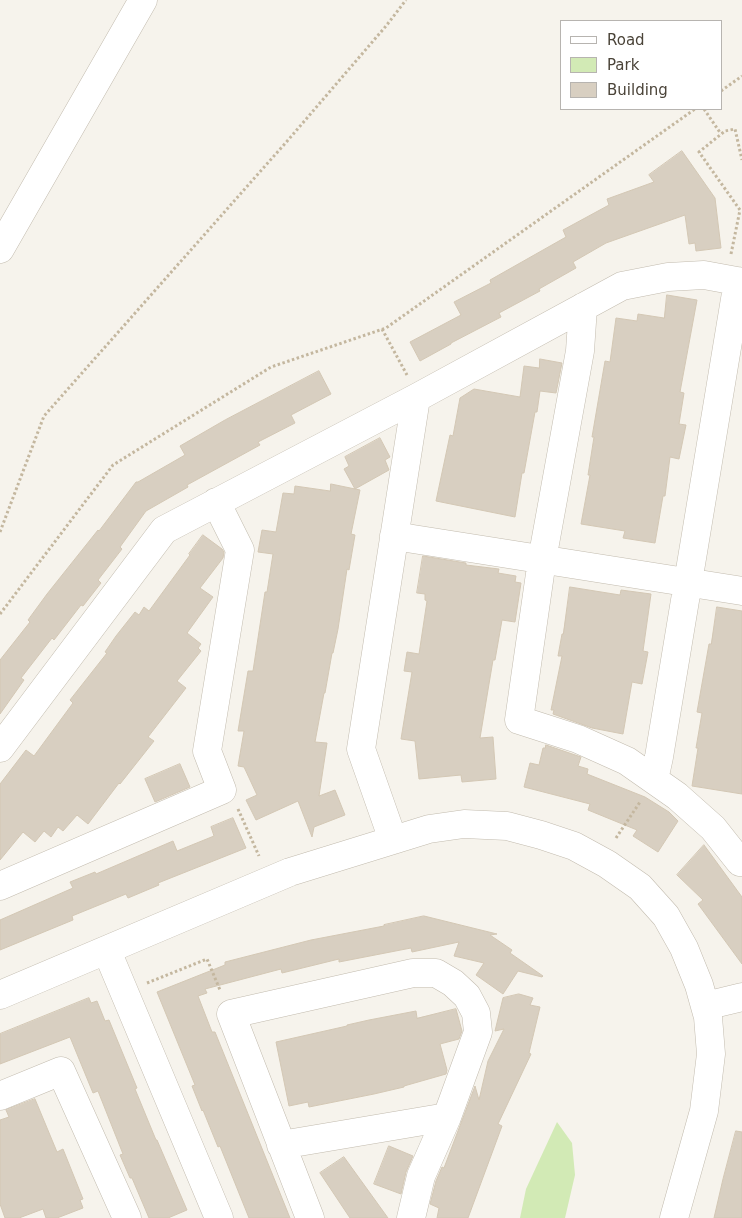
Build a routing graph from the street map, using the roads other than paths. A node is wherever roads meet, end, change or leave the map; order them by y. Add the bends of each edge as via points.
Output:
1 (143, 0) edge
2 (0, 249) edge
3 (735, 281) edge
4 (583, 307) junction
5 (411, 386) junction
6 (216, 502) junction
7 (394, 536) junction
8 (542, 560) junction
9 (687, 583) junction
10 (742, 591) edge
11 (0, 748) edge
12 (647, 791) junction
13 (393, 840) junction
14 (742, 860) edge
15 (0, 886) edge
16 (107, 951) junction
17 (0, 995) edge
18 (742, 997) edge
19 (705, 1006) junction
20 (0, 1096) edge
21 (447, 1116) junction
22 (281, 1145) junction
23 (127, 1218) edge
24 (219, 1218) edge
25 (310, 1218) edge
26 (411, 1218) edge
27 (674, 1218) edge

1 - 2 street
3 - 4 street via 704,276 668,277 622,286
3 - 9 street
4 - 5 street
4 - 8 street via 580,351
5 - 6 street
5 - 7 street
6 - 11 street via 164,530
6 - 15 street via 240,550 206,751 222,790
7 - 8 street
7 - 13 street via 361,749
8 - 9 street
8 - 12 street via 519,720 628,761
9 - 10 street
9 - 12 street via 659,757
12 - 14 street via 677,796 713,828 740,862
13 - 16 street via 290,872
13 - 19 street via 429,829 464,824 507,826 574,846 607,864 640,888 666,916 684,948
16 - 17 street
16 - 24 street
18 - 19 street
19 - 27 street via 711,1054 704,1111
20 - 23 street via 61,1071
21 - 22 street
21 - 22 street via 478,1032 476,1013 467,996 453,983 436,973 413,973 231,1014
21 - 26 street via 421,1176
22 - 25 street

